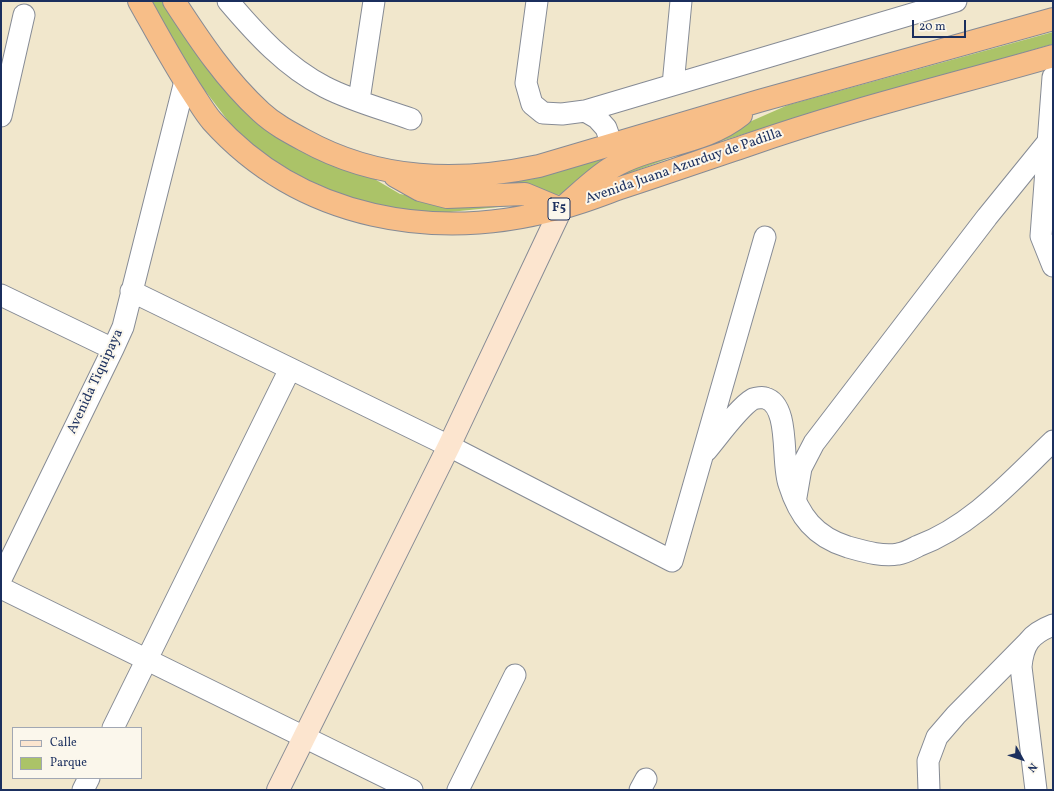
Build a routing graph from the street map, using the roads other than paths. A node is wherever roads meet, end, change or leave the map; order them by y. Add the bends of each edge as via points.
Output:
1 (139, 1) edge
2 (174, 1) edge
3 (228, 1) edge
4 (374, 1) edge
5 (537, 1) edge
6 (681, 1) edge
7 (956, 1) edge
8 (24, 16) dead end
9 (1053, 18) edge
10 (1053, 56) edge
11 (1053, 77) edge
12 (185, 81) junction
13 (673, 86) junction
14 (359, 100) junction
15 (759, 101) junction
16 (585, 111) junction
17 (1, 116) edge
18 (411, 119) dead end
19 (1047, 143) junction
20 (612, 145) junction
21 (381, 169) junction
22 (561, 209) junction
23 (766, 237) dead end
24 (1053, 266) edge
25 (131, 291) junction
26 (1, 295) edge
27 (113, 349) junction
28 (290, 369) junction
29 (1053, 441) edge
30 (449, 446) junction
31 (703, 455) junction
32 (796, 502) junction
33 (1, 579) edge
34 (1, 588) edge
35 (1053, 625) edge
36 (1028, 642) junction
37 (147, 660) junction
38 (515, 675) dead end
39 (114, 727) edge
40 (304, 737) junction
41 (88, 779) edge
42 (83, 790) edge
43 (278, 790) edge
44 (412, 790) edge
45 (458, 790) edge
46 (929, 790) edge
47 (1036, 790) edge

1 - 12 highway, Avenida Juana Azurduy de Padilla / F5
2 - 21 highway via 205,49 236,87 262,113 314,146 358,164
3 - 14 street via 277,53 326,88
4 - 14 street
5 - 16 street via 526,83 532,104 543,113
6 - 13 street
7 - 13 street
8 - 17 street
9 - 15 highway
10 - 22 highway, Avenida Juana Azurduy de Padilla / F5 via 774,136
11 - 19 street
12 - 22 highway, Avenida Juana Azurduy de Padilla / F5 via 210,119 238,147 277,176 316,197 342,207 390,219 437,224 508,219
12 - 25 street, Avenida Tiquipaya
13 - 16 street
14 - 18 street
15 - 20 highway
15 - 22 highway via 719,129 611,168
16 - 20 street via 597,118 606,128
19 - 24 street via 1041,236
19 - 32 street via 814,443 801,468
20 - 21 highway via 539,166 471,177 433,176
21 - 22 highway via 433,195 447,197 525,194
22 - 30 street
23 - 31 street
25 - 27 street, Avenida Tiquipaya
25 - 28 street
26 - 27 street
27 - 33 street, Avenida Tiquipaya
28 - 30 street
28 - 37 street
29 - 32 street via 983,507 936,539 898,554 866,552 836,543 813,528
30 - 31 street via 672,561
30 - 40 street
31 - 32 street via 754,399 766,398 777,407 783,422 788,482
34 - 37 street
35 - 36 street
36 - 46 street via 937,737 928,761
36 - 47 street via 1023,650 1021,667
37 - 39 street
37 - 40 street
38 - 45 street
40 - 43 street
40 - 44 street
41 - 42 street

